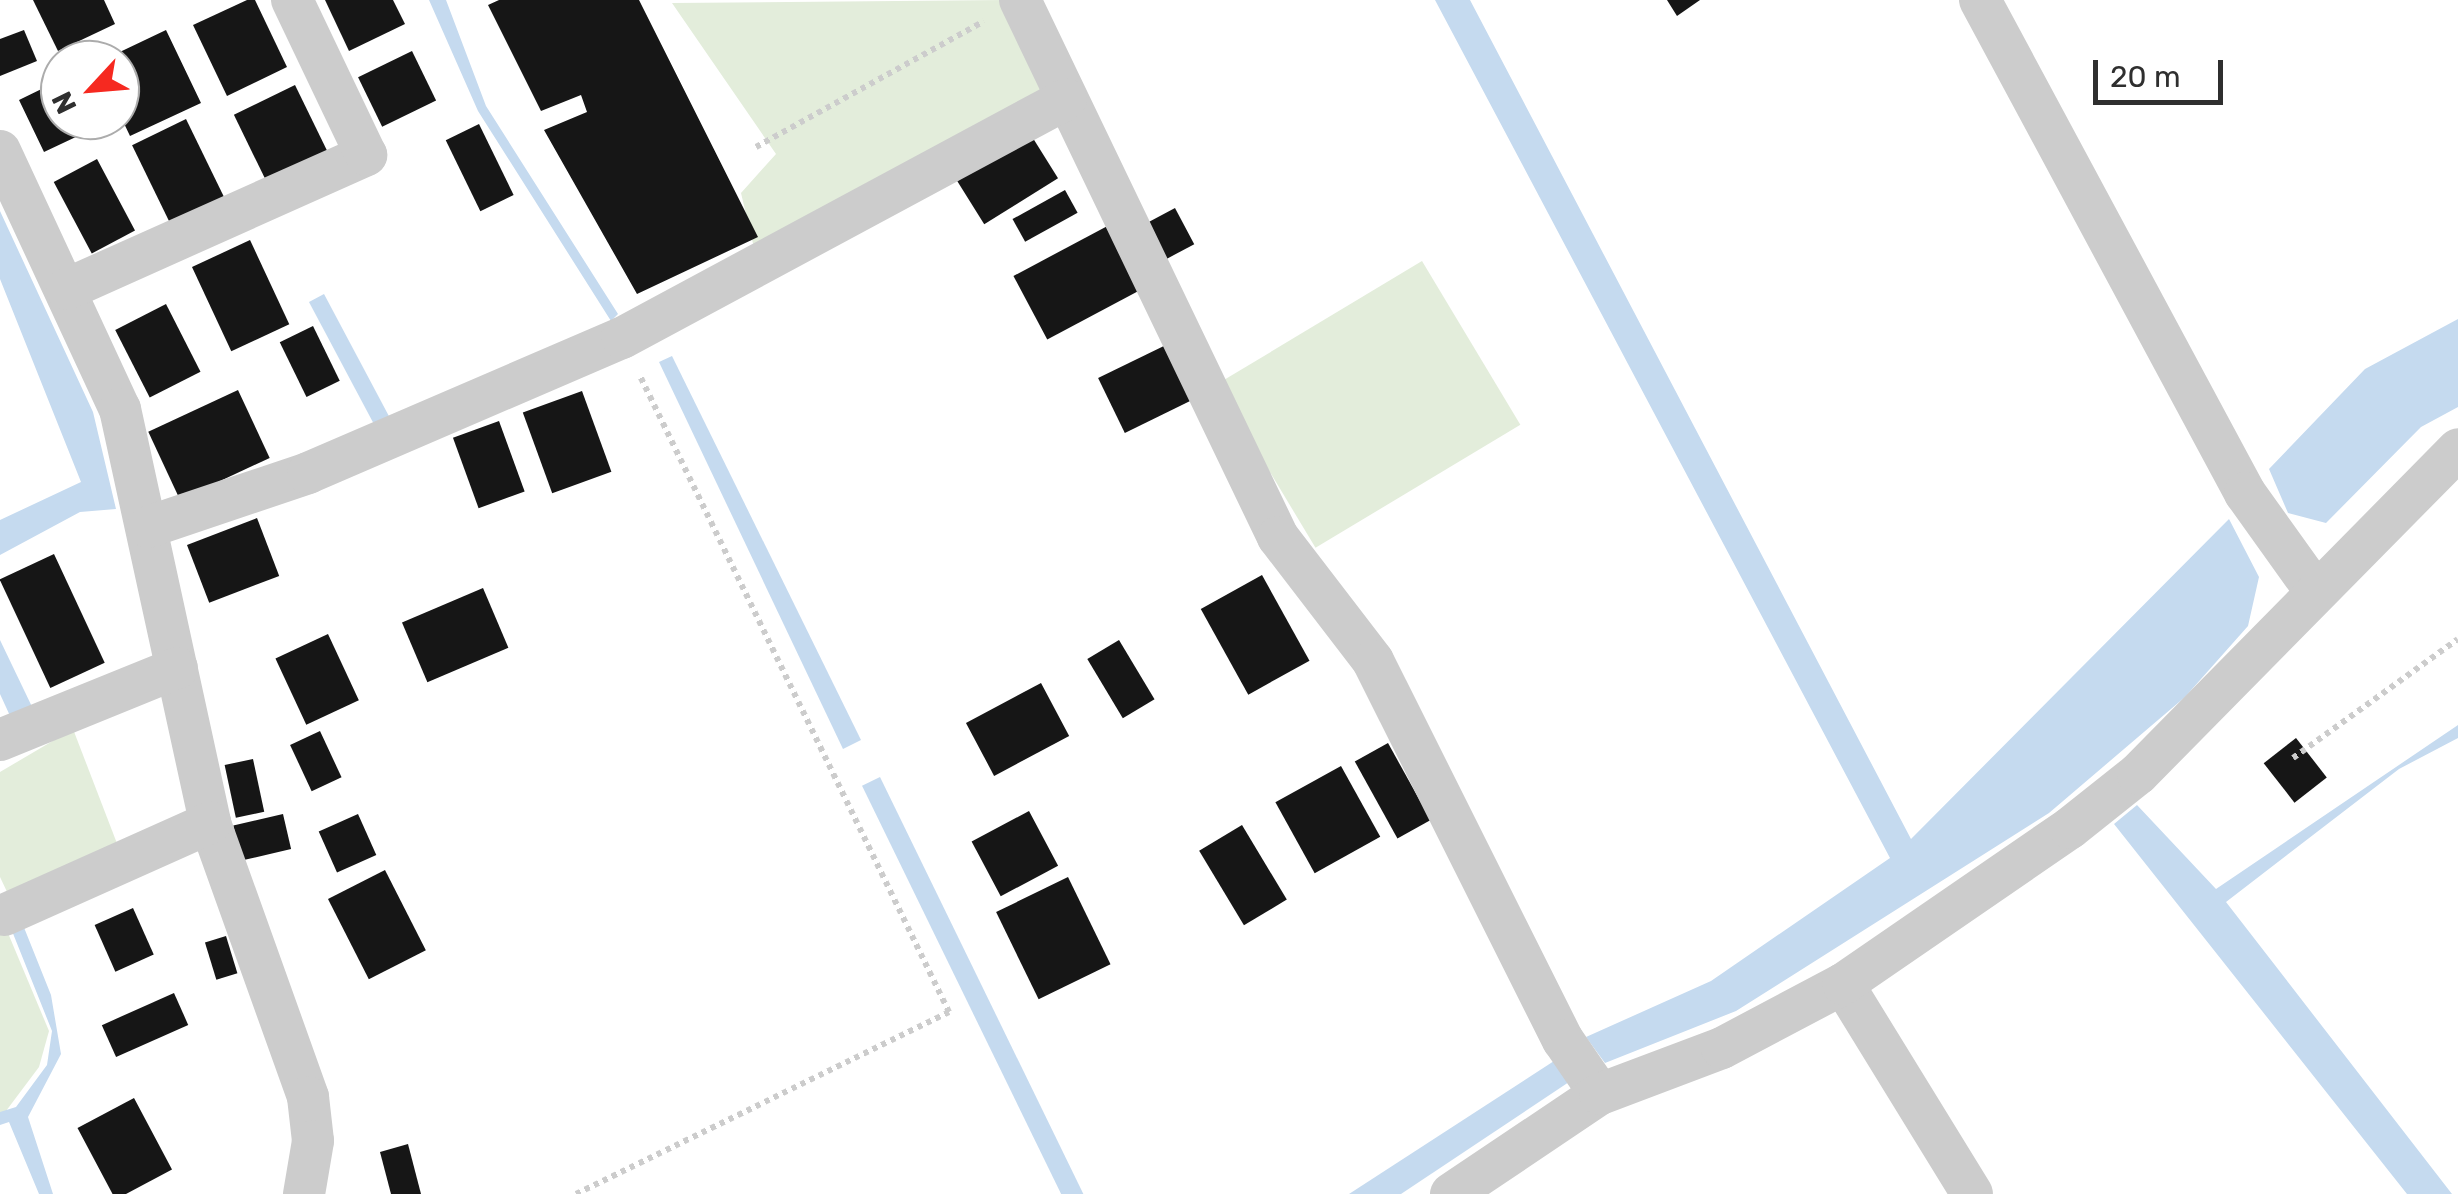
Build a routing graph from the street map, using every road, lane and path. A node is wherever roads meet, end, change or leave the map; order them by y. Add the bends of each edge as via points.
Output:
1 (292, 0) edge
2 (1020, 0) edge
3 (1980, 0) edge
4 (1066, 99) junction
5 (756, 147) dead end
6 (0, 151) edge
7 (67, 290) junction
8 (622, 338) junction
9 (2450, 466) edge
10 (148, 528) junction
11 (2316, 592) junction
12 (2458, 639) edge
13 (177, 668) junction
14 (0, 740) edge
15 (2293, 758) dead end
16 (210, 823) junction
17 (4, 915) dead end
18 (1843, 984) junction
19 (1600, 1094) junction
20 (304, 1194) edge
21 (576, 1194) edge
22 (1451, 1194) edge
23 (1972, 1194) edge

1 - 7 street via 366,155
2 - 4 street
2 - 5 path
3 - 11 street via 2244,492
4 - 8 street
4 - 19 street via 1278,537 1373,662 1563,1040
6 - 7 street
7 - 10 street via 120,409
8 - 10 street via 308,472
8 - 21 path via 949,1012
9 - 11 street
10 - 13 street
11 - 18 street via 2138,774
12 - 15 path
13 - 14 street
13 - 16 street
16 - 17 street
16 - 20 street via 308,1097 313,1141
18 - 19 street via 1722,1048
18 - 23 street
19 - 22 street

